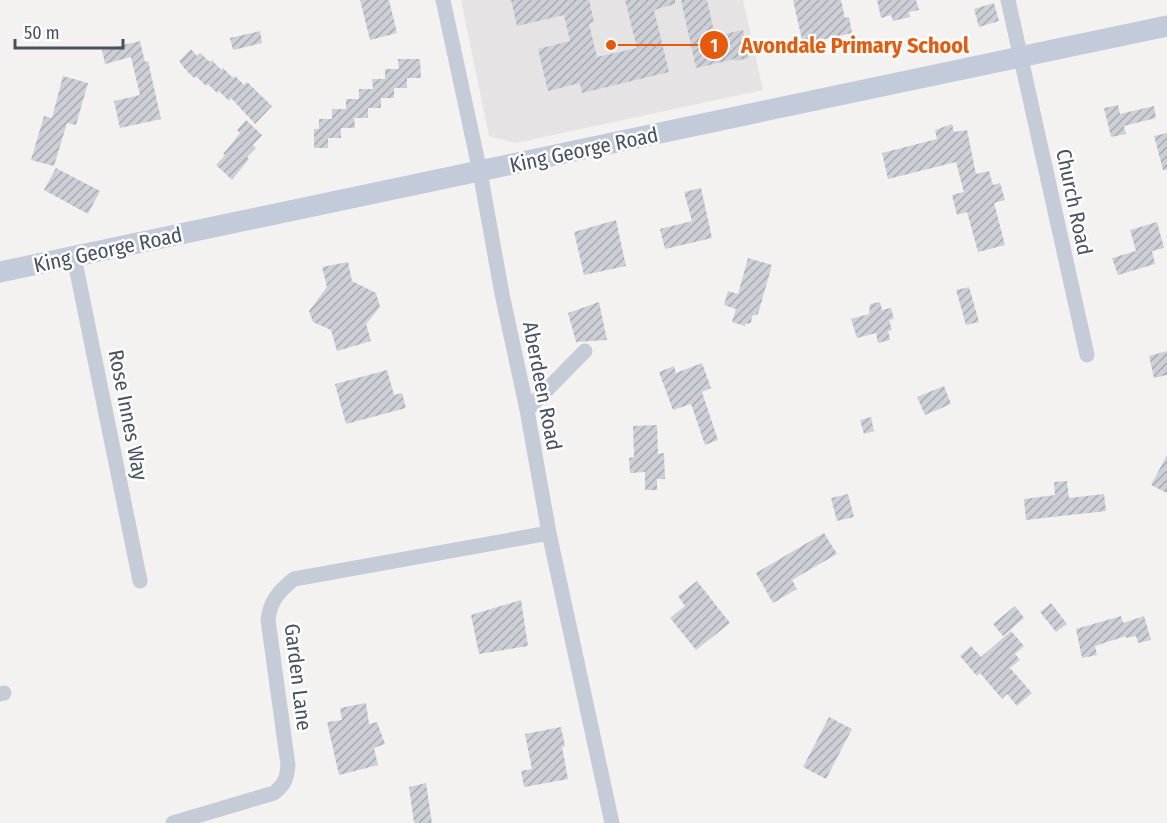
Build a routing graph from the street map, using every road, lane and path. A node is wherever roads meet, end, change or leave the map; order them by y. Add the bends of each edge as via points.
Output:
1 (443, 0) edge
2 (1008, 0) edge
3 (1167, 27) edge
4 (1021, 59) junction
5 (480, 172) junction
6 (74, 257) junction
7 (0, 272) edge
8 (585, 351) dead end
9 (1086, 355) dead end
10 (527, 410) junction
11 (549, 533) junction
12 (140, 581) dead end
13 (173, 823) edge
14 (612, 823) edge

1 - 5 street, Aberdeen Road
2 - 4 street, Church Road
3 - 4 main road, King George Road
4 - 5 main road, King George Road
4 - 9 street, Church Road
5 - 6 main road, King George Road
5 - 10 street, Aberdeen Road
6 - 7 main road, King George Road
6 - 12 street, Rose Innes Way
8 - 10 street
10 - 11 street, Aberdeen Road
11 - 13 street, Garden Lane via 294,579 282,588 269,609 268,620 288,778 274,793
11 - 14 street, Aberdeen Road

